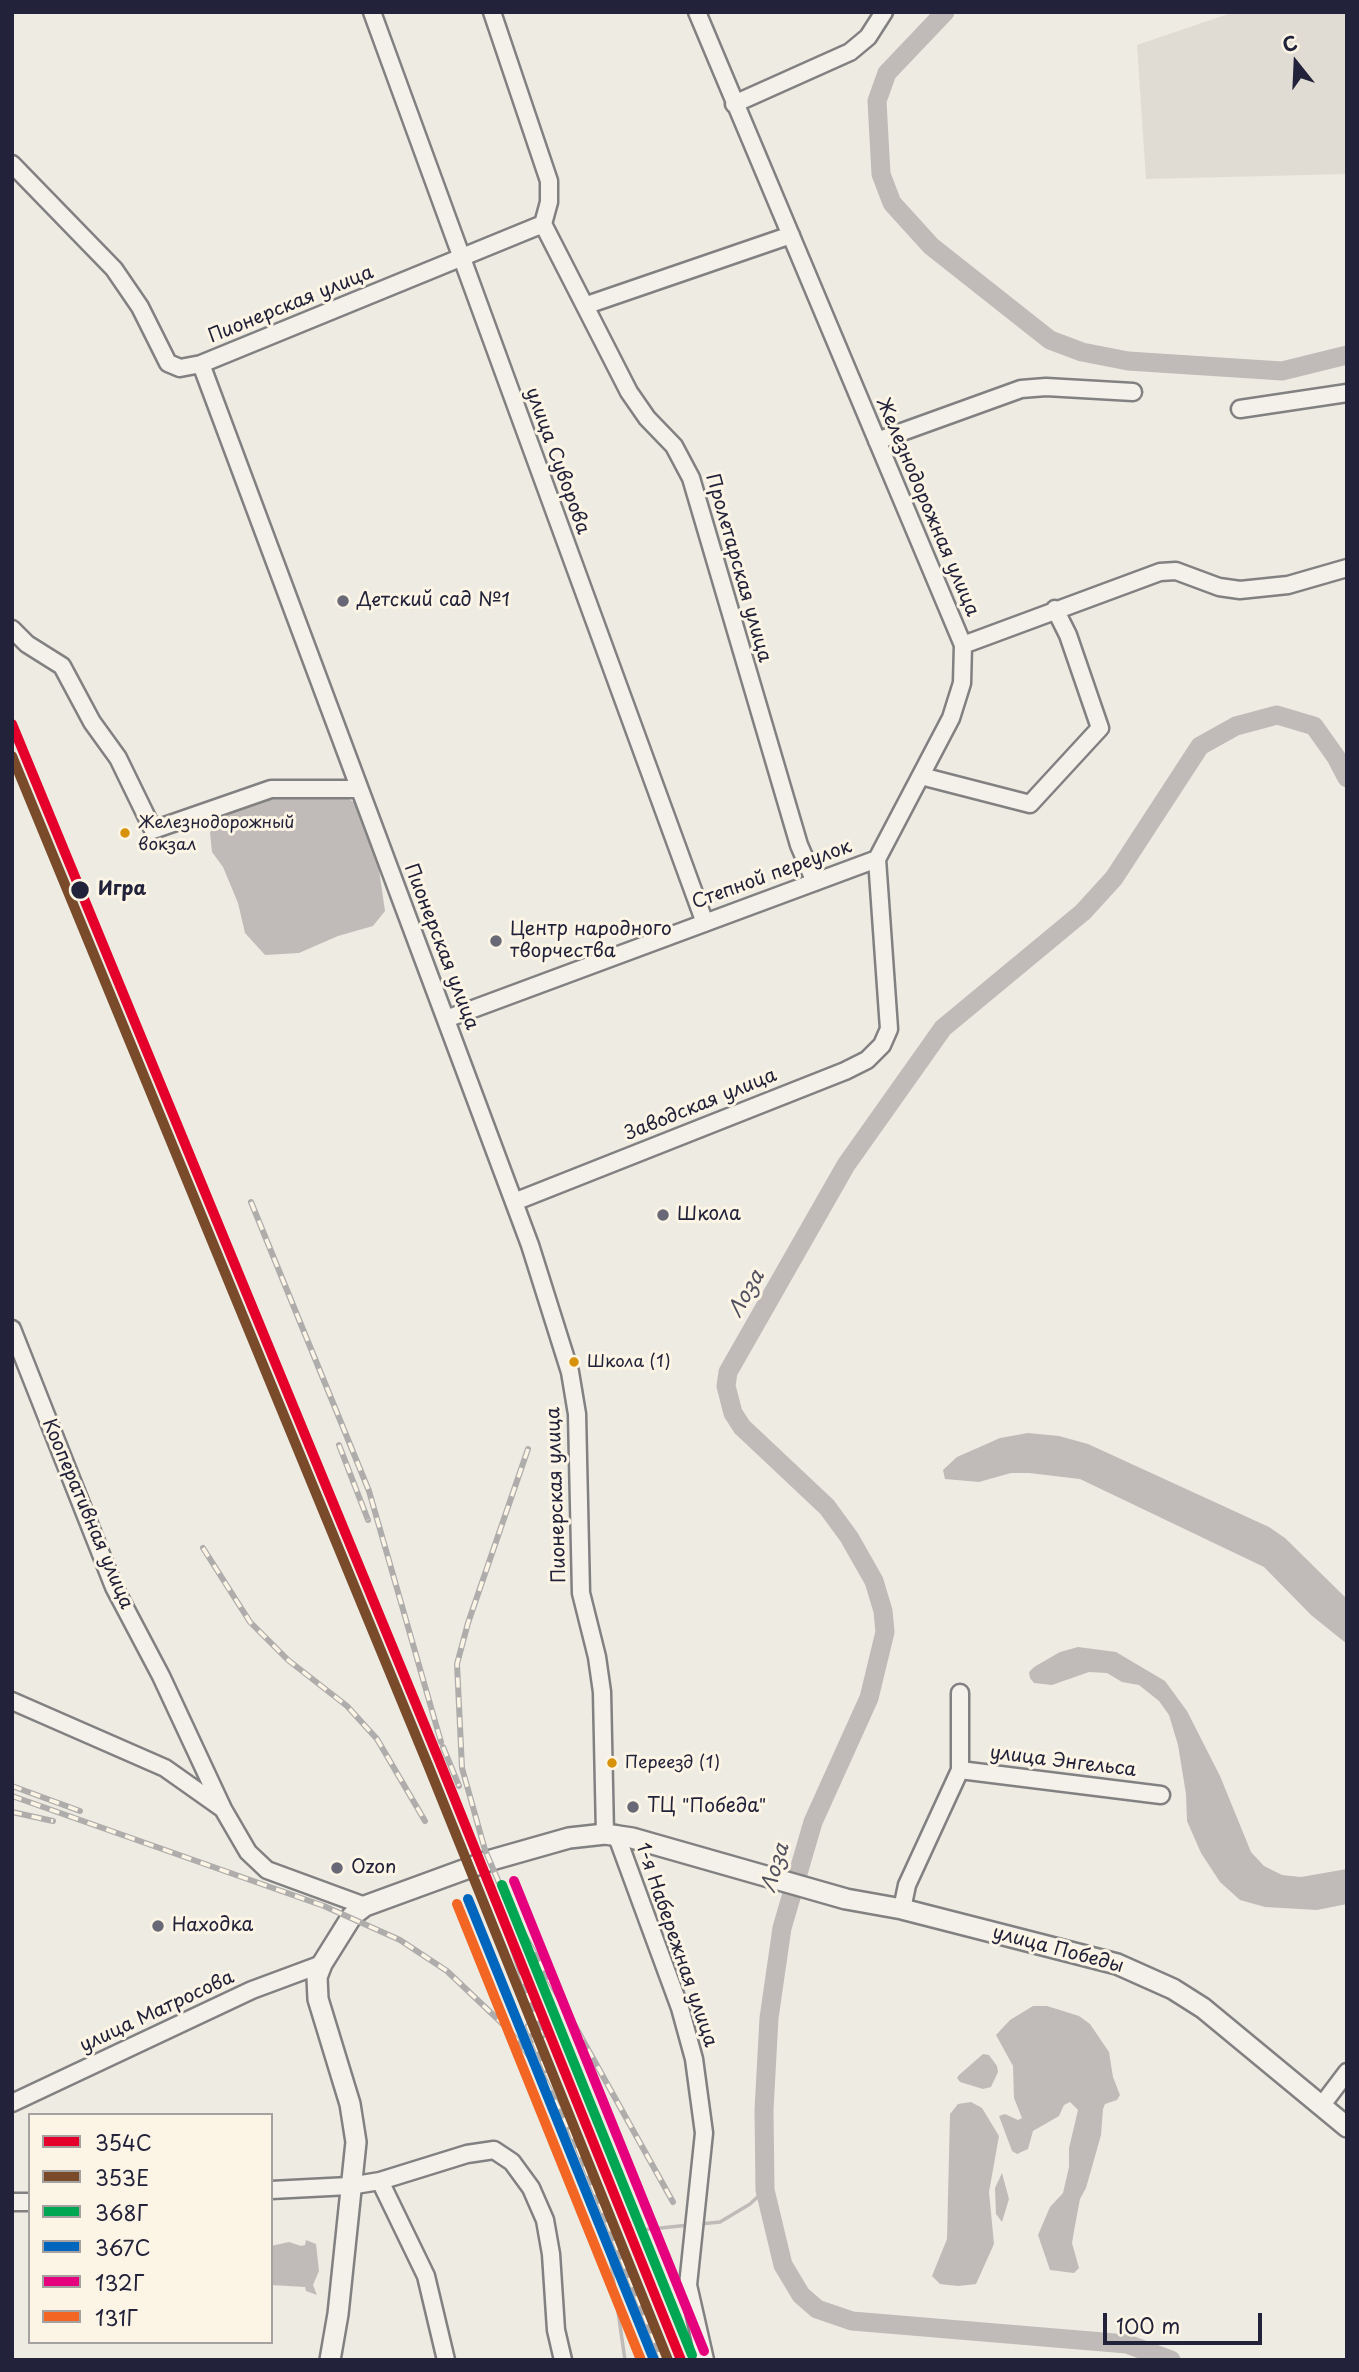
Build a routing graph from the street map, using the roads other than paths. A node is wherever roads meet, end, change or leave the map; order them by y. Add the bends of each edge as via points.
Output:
1 (372, 12) edge
2 (492, 12) edge
3 (697, 12) edge
4 (884, 12) edge
5 (734, 104) junction
6 (12, 164) edge
7 (543, 223) junction
8 (791, 235) junction
9 (460, 258) junction
10 (587, 305) junction
11 (201, 364) junction
12 (1133, 392) dead end
13 (1347, 393) edge
14 (1240, 409) dead end
15 (877, 441) junction
16 (1347, 568) edge
17 (1055, 609) junction
18 (12, 629) edge
19 (962, 645) junction
20 (921, 776) junction
21 (359, 789) junction
22 (877, 859) junction
23 (815, 882) junction
24 (705, 923) junction
25 (446, 1019) junction
26 (513, 1202) junction
27 (12, 1329) edge
28 (960, 1693) dead end
29 (12, 1701) edge
30 (960, 1770) junction
31 (1161, 1795) dead end
32 (223, 1809) junction
33 (610, 1834) junction
34 (365, 1906) junction
35 (902, 1909) junction
36 (322, 1964) junction
37 (1347, 2072) edge
38 (12, 2103) edge
39 (1322, 2105) junction
40 (1347, 2127) edge
41 (380, 2181) junction
42 (349, 2186) junction
43 (273, 2190) edge
44 (330, 2360) edge
45 (446, 2360) edge
46 (562, 2360) edge
47 (705, 2360) edge

1 - 9 street, улица Суворова
2 - 7 street via 549,181
3 - 5 street, Железнодорожная улица
4 - 5 street via 868,37 850,52
5 - 8 street, Железнодорожная улица
6 - 11 street via 114,269 140,307 168,363 180,368
7 - 9 street, Пионерская улица
7 - 10 street, Пролетарская улица
8 - 10 street
8 - 15 street, Железнодорожная улица
9 - 11 street, Пионерская улица
9 - 24 street, улица Суворова
10 - 23 street, Пролетарская улица via 629,392 674,446 691,478 799,845
11 - 21 street, Пионерская улица
12 - 15 street via 1021,389
13 - 14 street
15 - 19 street, Железнодорожная улица
16 - 17 street via 1288,585 1240,590 1176,571 1160,572
17 - 19 street
17 - 20 street via 1100,728 1030,804
18 - 21 street via 62,666 118,758 153,830 271,789
19 - 20 street, Железнодорожная улица via 962,683 951,718
20 - 22 street, Железнодорожная улица
21 - 25 street, Пионерская улица
22 - 23 street, Степной переулок
22 - 26 street, Заводская улица via 889,1029 882,1045 867,1060
23 - 24 street, Степной переулок
24 - 25 street, Степной переулок
25 - 26 street, Пионерская улица
26 - 33 street, Пионерская улица via 570,1372 576,1414 579,1572 602,1692
27 - 32 street, Кооперативная улица via 114,1587
28 - 30 street
29 - 32 street via 142,1756
30 - 31 street, улица Энгельса
30 - 35 street via 907,1885
32 - 34 street, Кооперативная улица via 248,1852 267,1870
33 - 34 main road via 529,1848
33 - 35 main road, улица Победы via 846,1899
33 - 47 street, 1-я Набережная улица via 680,2008 694,2059 704,2133 688,2285
34 - 36 main road via 352,1916
35 - 39 main road, улица Победы via 1075,1951 1139,1973 1203,2008
36 - 38 street, улица Матросова via 252,1990
36 - 42 main road via 318,1998 355,2127
37 - 39 street
39 - 40 main road, улица Победы
41 - 42 street
41 - 45 street via 426,2276
41 - 46 street via 467,2154 494,2151 513,2162 545,2220
42 - 43 street
42 - 44 main road

